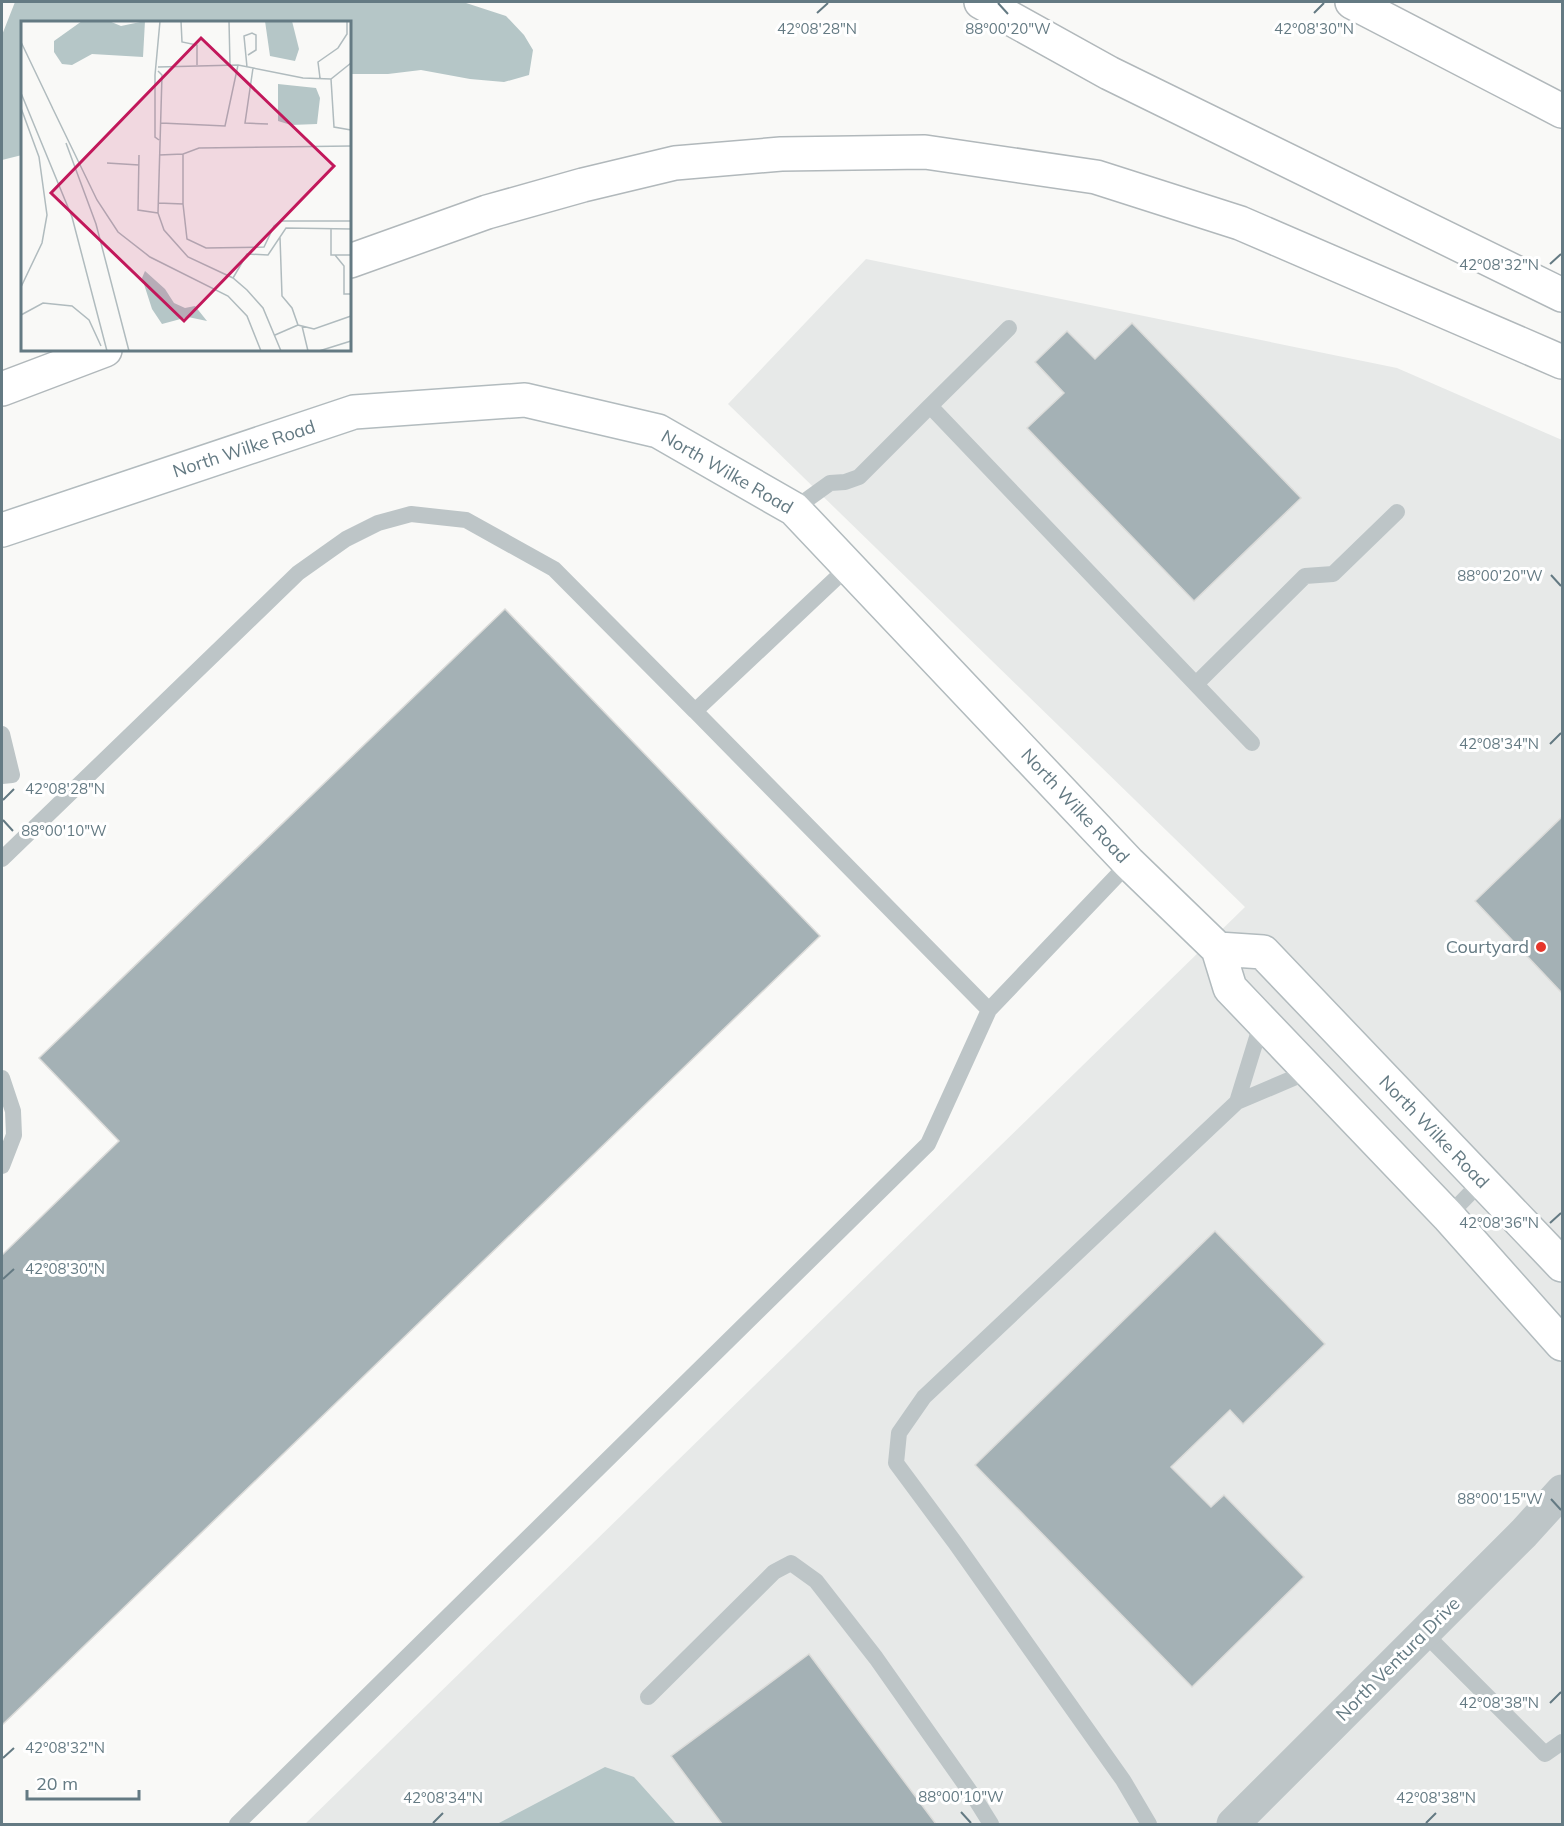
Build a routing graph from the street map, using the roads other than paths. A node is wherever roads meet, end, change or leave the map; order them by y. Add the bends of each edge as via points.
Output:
1 (981, 2) edge
2 (1352, 2) edge
3 (1563, 111) edge
4 (351, 261) edge
5 (1563, 295) edge
6 (1009, 328) dead end
7 (102, 351) edge
8 (1563, 362) edge
9 (2, 388) edge
10 (930, 406) junction
11 (794, 509) junction
12 (1397, 512) dead end
13 (2, 530) edge
14 (849, 566) junction
15 (1196, 684) junction
16 (695, 711) junction
17 (2, 734) edge
18 (1252, 743) dead end
19 (2, 776) edge
20 (2, 859) edge
21 (1128, 863) junction
22 (1218, 949) junction
23 (989, 1010) junction
24 (1262, 1021) junction
25 (1310, 1071) junction
26 (2, 1078) edge
27 (1237, 1102) junction
28 (2, 1166) edge
29 (1481, 1182) junction
30 (1448, 1216) junction
31 (1563, 1265) edge
32 (1563, 1344) edge
33 (1563, 1491) edge
34 (1424, 1633) junction
35 (648, 1697) dead end
36 (1563, 1742) edge
37 (237, 1824) edge
38 (992, 1824) edge
39 (1149, 1824) edge
40 (1233, 1824) edge

1 - 5 main road via 1109,73
2 - 3 main road
4 - 8 main road via 487,212 675,163 781,154 925,152 1096,177 1240,223
6 - 10 lane
7 - 9 main road
10 - 11 lane via 859,477 830,483
10 - 15 lane
11 - 13 main road, North Wilke Road via 658,430 525,400 354,412
11 - 14 main road, North Wilke Road
12 - 15 lane via 1333,574 1305,576
14 - 16 lane
14 - 21 main road, North Wilke Road
15 - 18 lane
16 - 20 lane via 554,569 466,520 411,514 378,523 346,539 298,573
16 - 23 lane
17 - 19 lane via 12,775
21 - 22 main road, North Wilke Road
21 - 23 lane
22 - 24 main road, North Wilke Road via 1230,988
22 - 29 main road, North Wilke Road via 1263,952
23 - 37 lane via 928,1144
24 - 25 main road, North Wilke Road
24 - 27 lane
25 - 27 lane
25 - 30 main road, North Wilke Road
26 - 28 lane via 13,1111 15,1135
27 - 39 lane via 924,1397 899,1433 896,1463 1123,1780
29 - 30 lane
29 - 31 main road, North Wilke Road
30 - 32 main road, North Wilke Road
33 - 34 street, North Ventura Drive
34 - 36 lane via 1545,1754
34 - 40 street, North Ventura Drive
35 - 38 lane via 774,1572 791,1563 816,1581 876,1658

